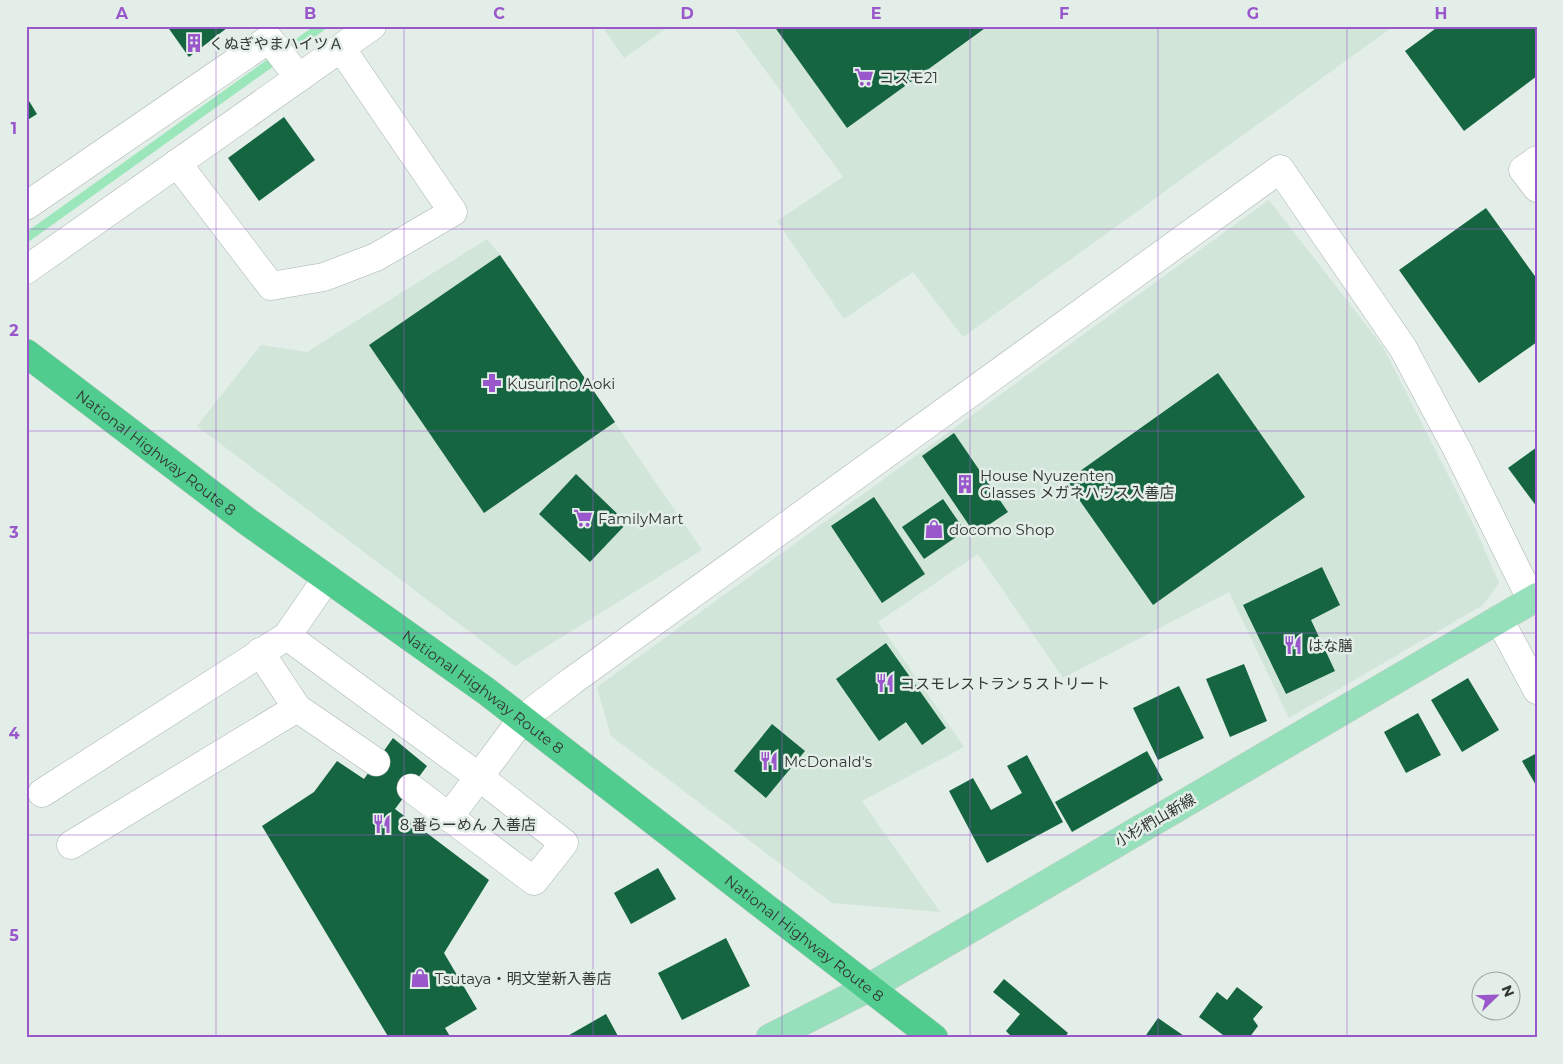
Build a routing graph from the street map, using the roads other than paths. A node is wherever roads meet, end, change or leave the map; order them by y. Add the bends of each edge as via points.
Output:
1 (372, 26) edge
2 (272, 30) edge
3 (341, 48) junction
4 (299, 78) junction
5 (1537, 160) edge
6 (177, 163) junction
7 (1537, 188) edge
8 (26, 206) edge
9 (26, 270) edge
10 (26, 353) edge
11 (327, 578) junction
12 (1534, 598) edge
13 (1499, 619) junction
14 (286, 636) junction
15 (260, 652) junction
16 (1537, 690) edge
17 (297, 708) junction
18 (522, 719) junction
19 (376, 762) dead end
20 (479, 777) junction
21 (411, 788) dead end
22 (42, 793) dead end
23 (449, 817) junction
24 (71, 845) dead end
25 (868, 988) junction
26 (770, 1038) edge
27 (934, 1038) edge

1 - 3 street
2 - 4 street
2 - 8 street
3 - 4 street
3 - 6 street via 453,212 376,257 324,277 271,286
4 - 6 street
5 - 7 street via 1523,170
6 - 9 street
10 - 11 highway, National Highway Route 8
11 - 14 street
11 - 18 highway, National Highway Route 8
12 - 13 main road, 小杉椚山新線
12 - 18 street via 1403,348 1280,170
13 - 16 street
13 - 25 main road, 小杉椚山新線
14 - 15 street
14 - 20 street
15 - 17 street
15 - 22 street
17 - 19 street
17 - 24 street
18 - 20 street
18 - 25 highway, National Highway Route 8
20 - 23 street
20 - 23 street via 564,843 534,881
21 - 23 street
25 - 26 main road, 小杉椚山新線
25 - 27 highway, National Highway Route 8

